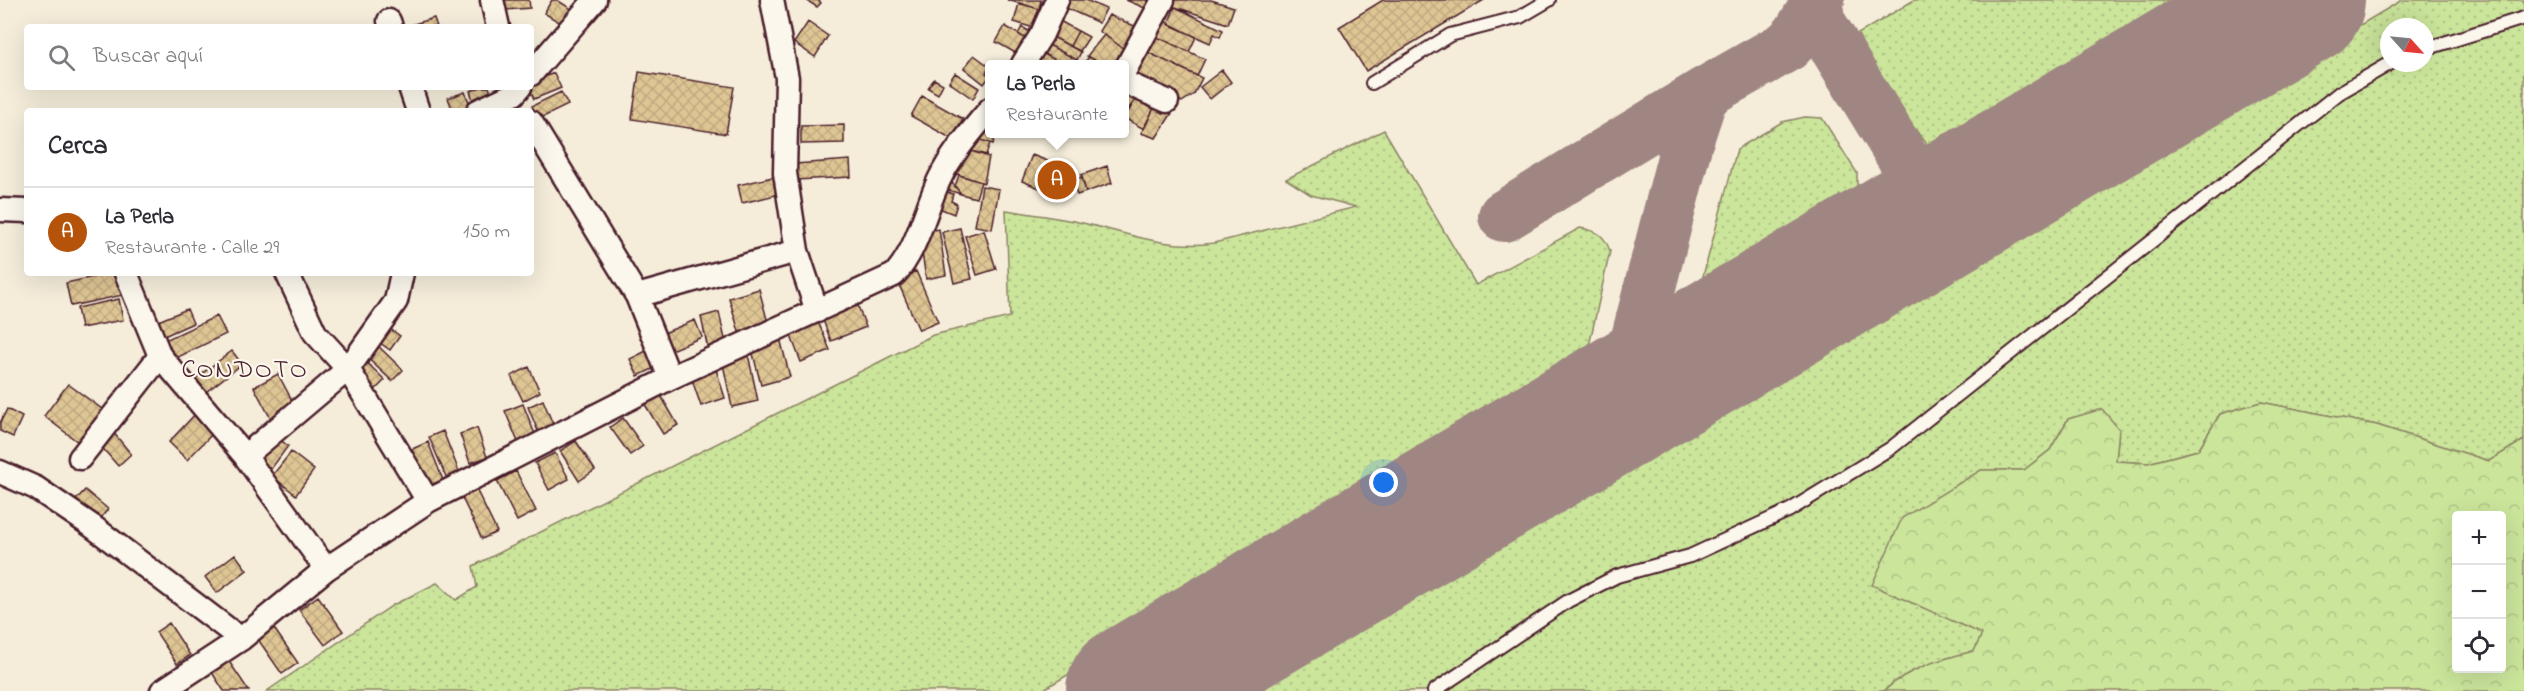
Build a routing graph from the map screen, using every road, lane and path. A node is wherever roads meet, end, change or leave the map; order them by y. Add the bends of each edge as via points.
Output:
1 (492, 0) edge
2 (595, 0) edge
3 (772, 0) edge
4 (1057, 0) edge
5 (1163, 0) edge
6 (1549, 0) edge
7 (2524, 18) edge
8 (497, 24) edge
9 (2434, 46) edge
10 (1026, 60) edge
11 (1129, 64) edge
12 (2380, 69) edge
13 (534, 71) edge
14 (1372, 83) dead end
15 (1129, 84) edge
16 (411, 90) edge
17 (518, 95) edge
18 (1167, 101) dead end
19 (417, 108) edge
20 (486, 108) edge
21 (985, 115) edge
22 (534, 127) edge
23 (0, 210) edge
24 (24, 211) edge
25 (797, 250) junction
26 (127, 276) edge
27 (288, 276) edge
28 (401, 276) edge
29 (637, 296) junction
30 (817, 311) junction
31 (160, 356) junction
32 (348, 369) junction
33 (670, 378) junction
34 (245, 456) junction
35 (80, 458) dead end
36 (0, 472) edge
37 (429, 501) junction
38 (326, 569) junction
39 (241, 639) junction
40 (162, 691) edge
41 (1434, 691) edge

1 - 8 street
2 - 13 street
3 - 25 street via 787,78 785,173
4 - 10 street
5 - 11 street
6 - 14 lane via 1520,17 1450,34
7 - 9 lane
12 - 41 lane via 2339,93 1891,448 1790,510 1690,555 1617,576 1568,601
15 - 18 street
16 - 19 street
17 - 20 street
21 - 30 street via 957,149 940,179 901,267 894,275
22 - 29 street
23 - 24 street
25 - 29 street
25 - 30 street
26 - 31 street
27 - 32 street via 315,333
28 - 32 street via 396,301
29 - 33 street
30 - 33 street
31 - 34 street
31 - 35 street
32 - 34 street
32 - 37 street
33 - 37 street
34 - 38 street
36 - 39 street via 36,488 92,526
37 - 38 street
38 - 39 street
39 - 40 street

